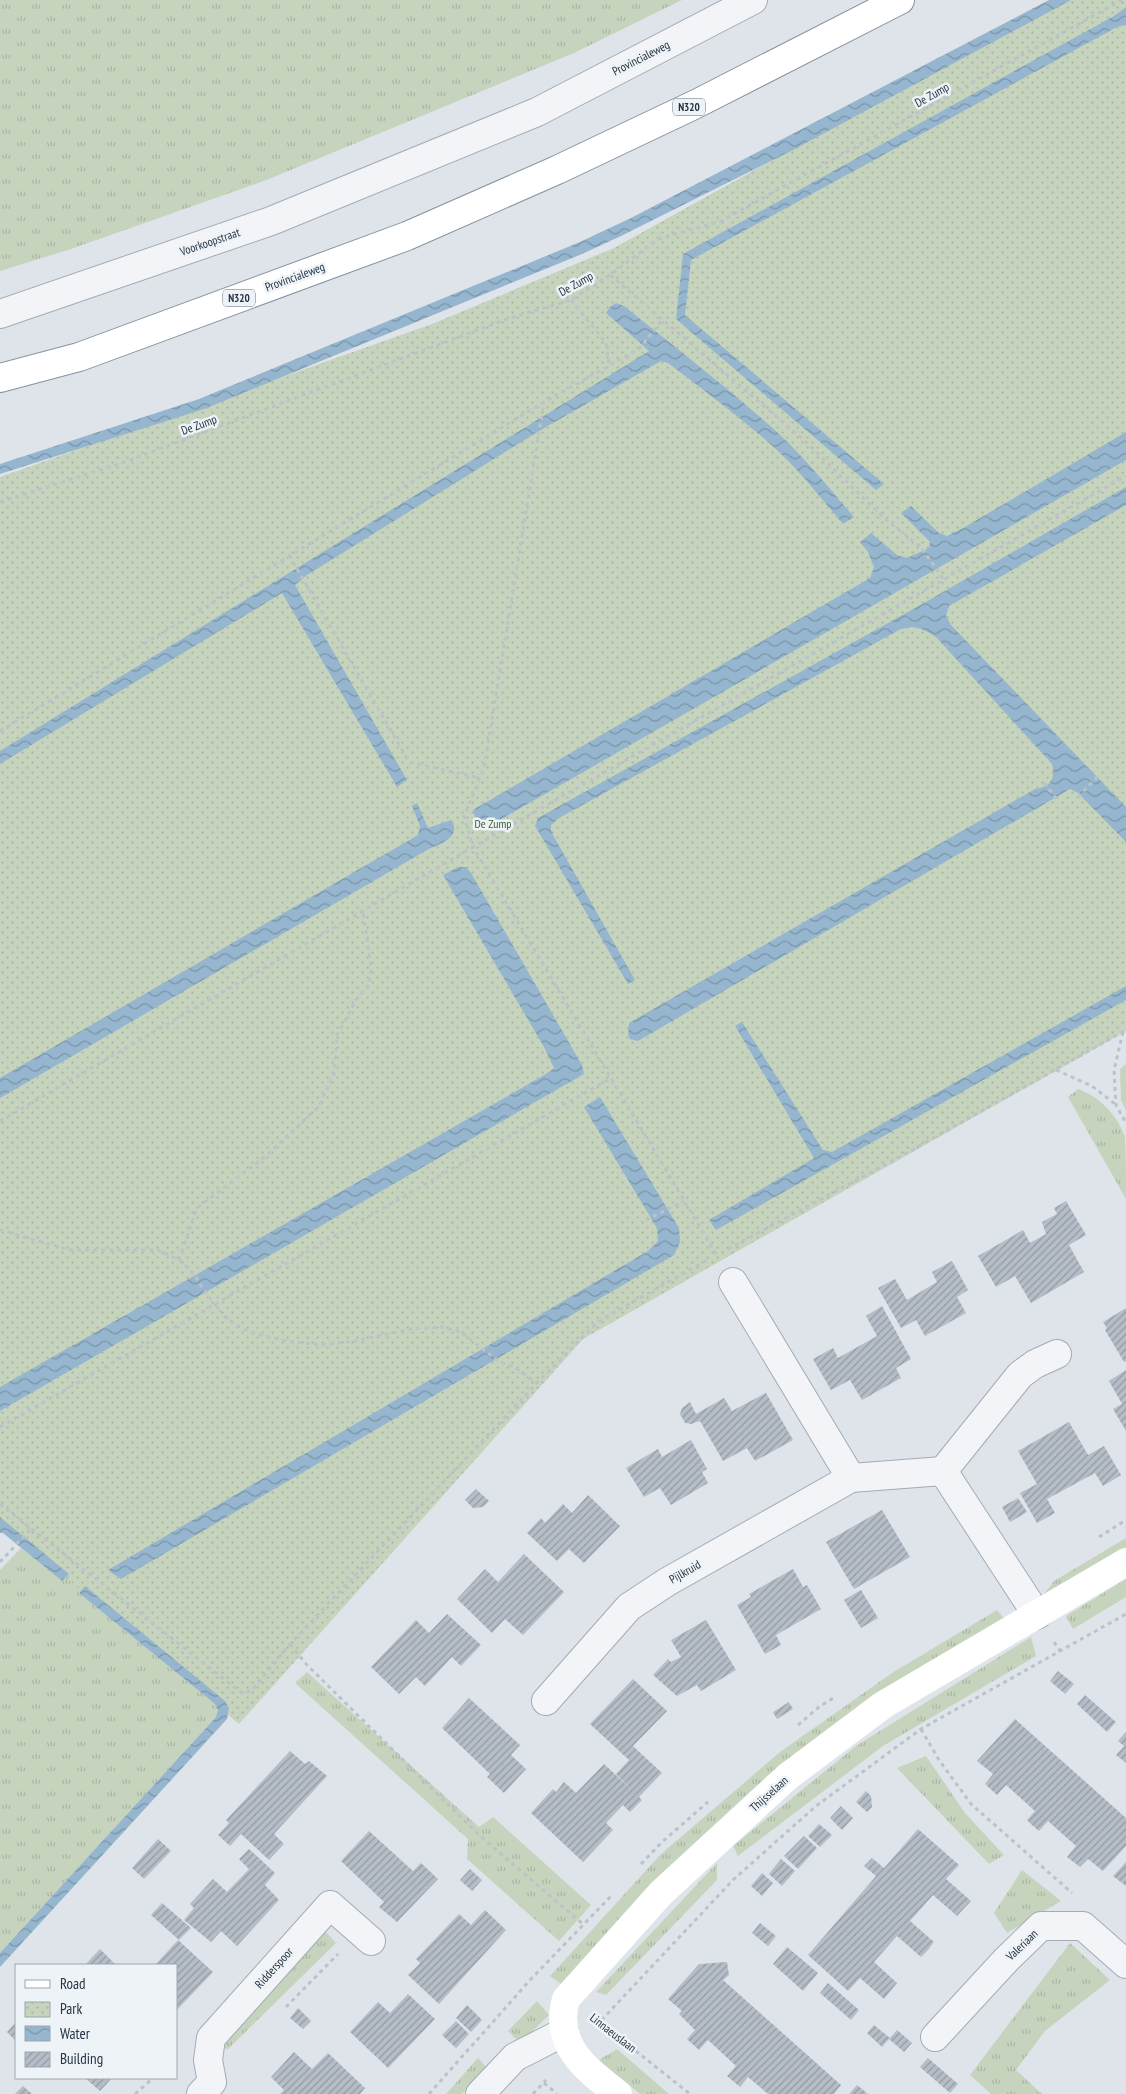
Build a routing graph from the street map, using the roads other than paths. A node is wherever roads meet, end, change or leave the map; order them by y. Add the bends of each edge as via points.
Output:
1 (753, 0) edge
2 (900, 0) edge
3 (416, 161) joint
4 (0, 314) edge
5 (0, 378) edge
6 (733, 1282) dead end
7 (1057, 1354) dead end
8 (943, 1471) junction
9 (851, 1478) junction
10 (1126, 1562) edge
11 (1037, 1615) junction
12 (546, 1701) dead end
13 (371, 1941) dead end
14 (1126, 1964) edge
15 (935, 2037) dead end
16 (568, 2041) junction
17 (213, 2090) edge
18 (480, 2094) edge
19 (618, 2094) edge

1 - 3 street, Provincialeweg via 537,112
2 - 5 main road, Provincialeweg / N320 via 696,104 407,236 78,357
3 - 4 street, Voorkoopstraat via 271,221
6 - 9 street
7 - 8 street via 1020,1375
8 - 9 street, Pijlkruid
8 - 11 street
9 - 12 street, Pijlkruid via 667,1582 629,1607
10 - 11 main road, Thijsselaan
11 - 16 main road, Thijsselaan via 883,1706 788,1777 661,1893 566,1999
13 - 17 street, Ridderspoor via 330,1905 211,2038 208,2060
14 - 15 street, Valeriaan via 1084,1926 1041,1926
16 - 18 street via 515,2058
16 - 19 main road via 583,2066

